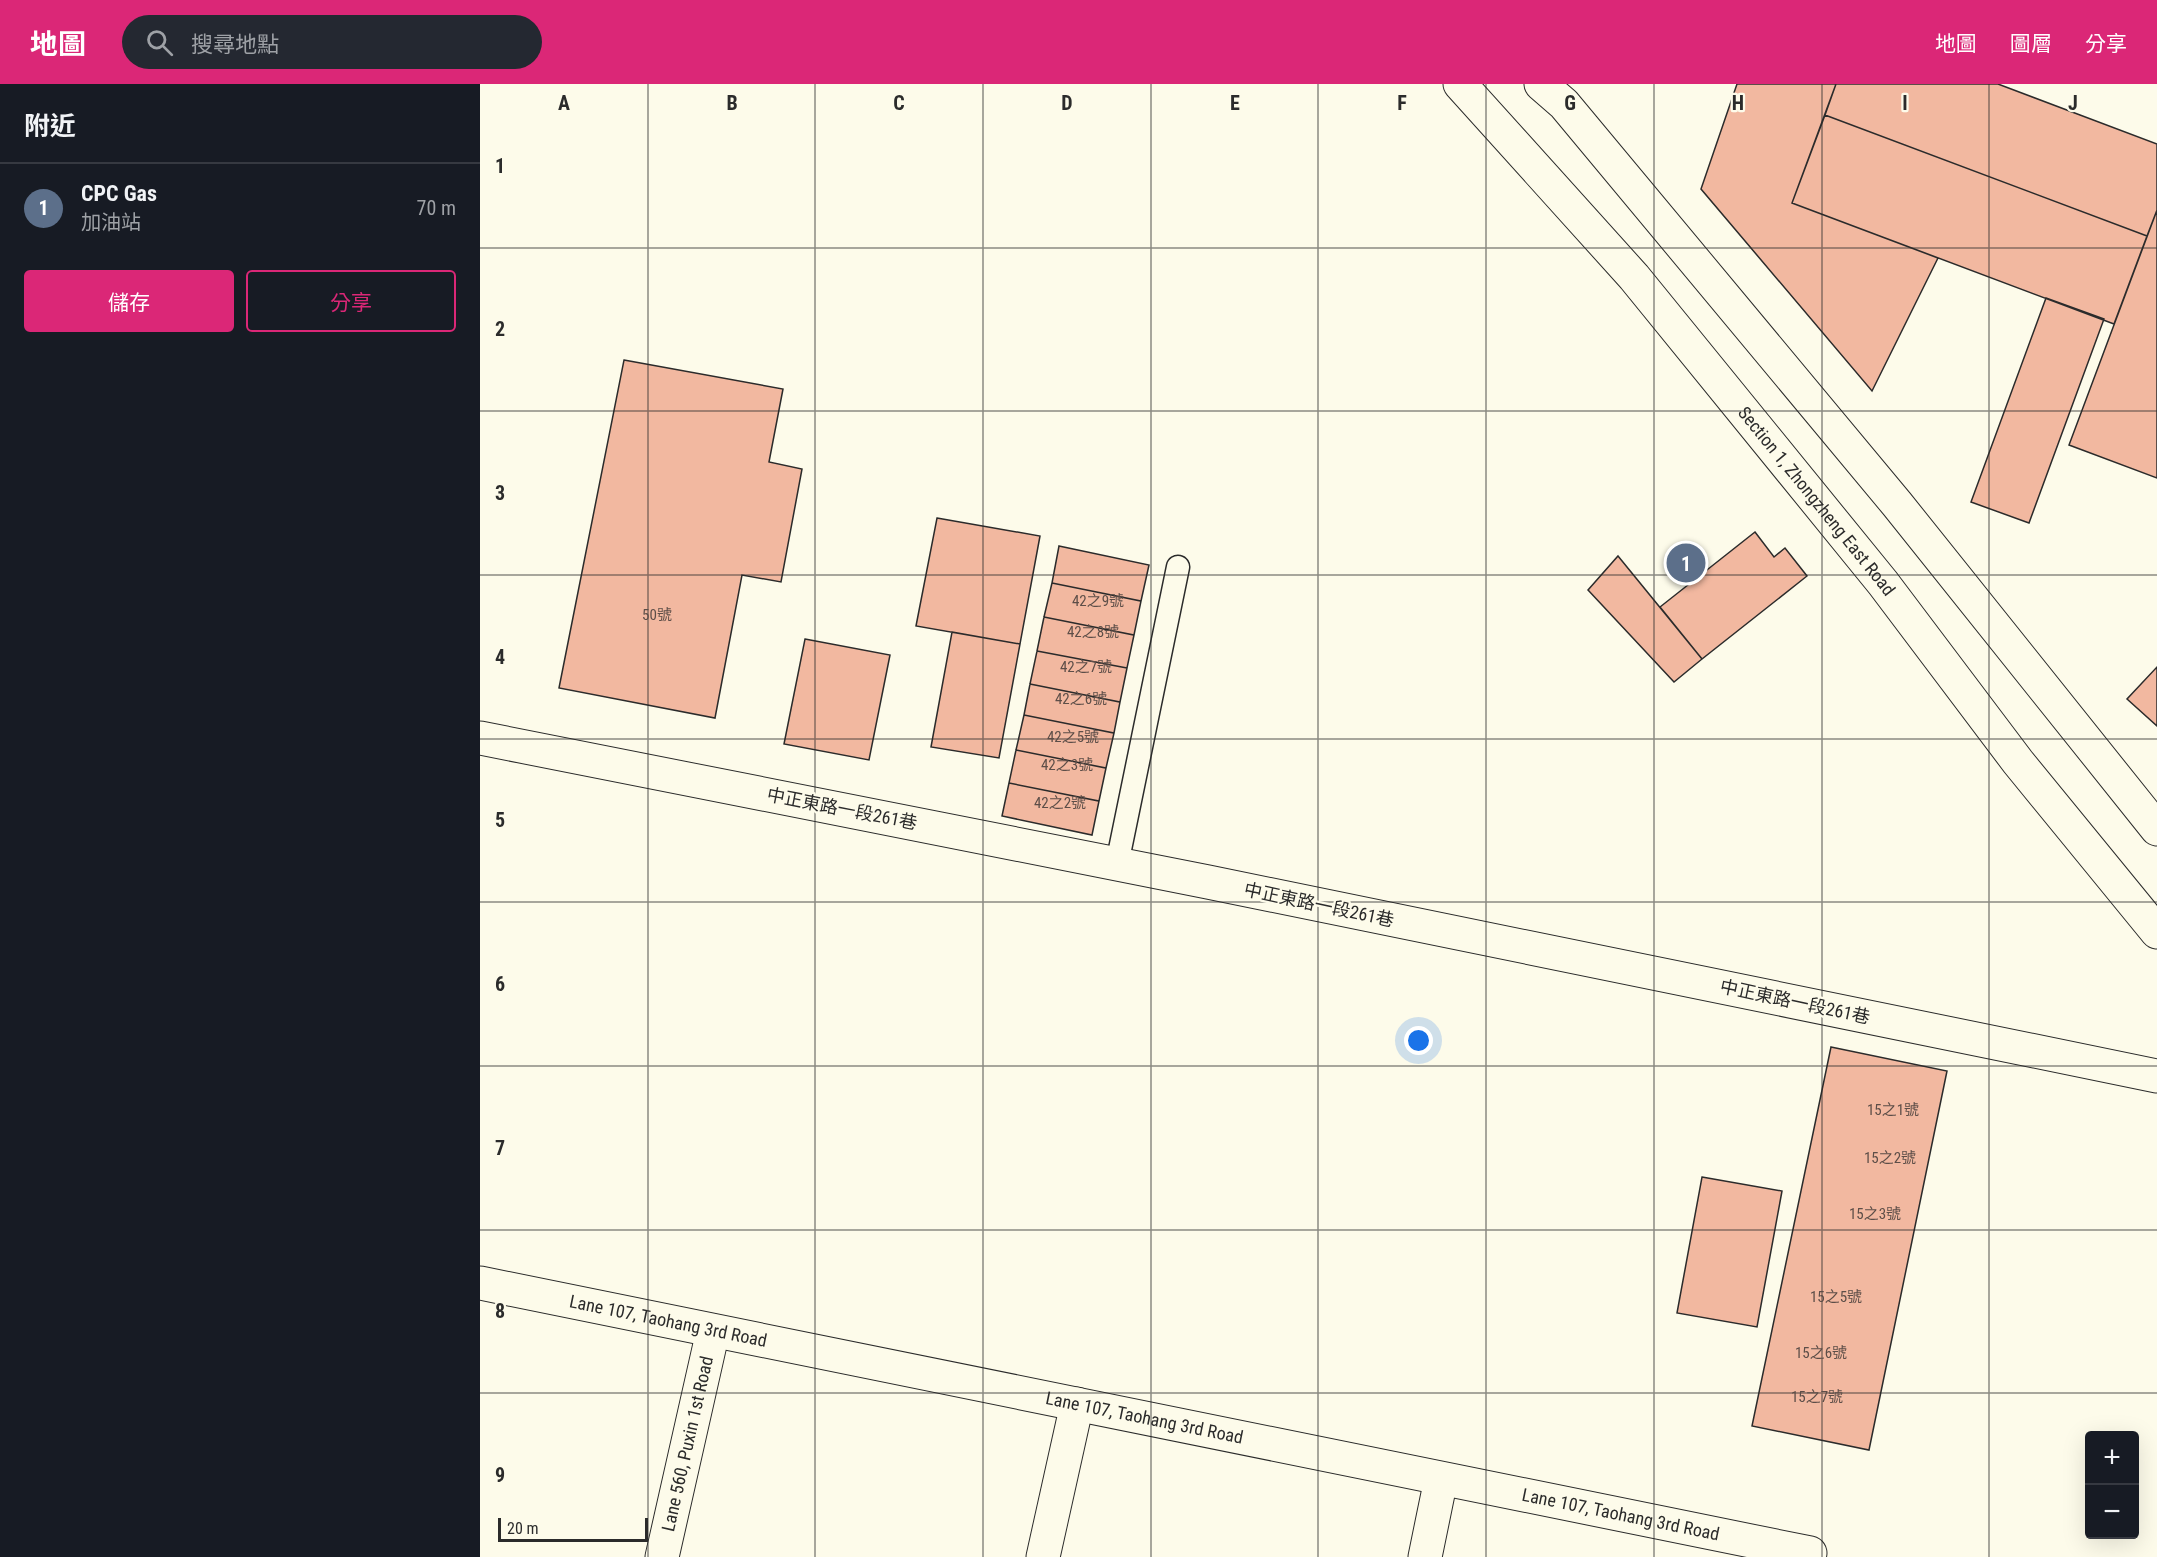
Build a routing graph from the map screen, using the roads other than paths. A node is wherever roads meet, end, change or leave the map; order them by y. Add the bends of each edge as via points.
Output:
1 (1460, 84) edge
2 (1541, 84) edge
3 (1178, 567) dead end
4 (480, 738) edge
5 (2157, 829) edge
6 (1117, 864) junction
7 (2157, 932) edge
8 (2157, 1076) edge
9 (480, 1283) edge
10 (713, 1331) junction
11 (1077, 1404) junction
12 (1441, 1479) junction
13 (1810, 1555) edge
14 (662, 1557) edge
15 (1043, 1557) edge
16 (1425, 1557) edge

1 - 7 street, Section 1, Zhongzheng East Road via 1634,277 1883,583 2018,762
2 - 5 street via 1564,104 1890,496
3 - 6 lane
4 - 6 street, 中正東路一段261巷
6 - 8 street, 中正東路一段261巷
9 - 10 street, Lane 107, Taohang 3rd Road
10 - 11 street, Lane 107, Taohang 3rd Road
10 - 14 street, Lane 560, Puxin 1st Road
11 - 12 street, Lane 107, Taohang 3rd Road
11 - 15 street
12 - 13 street, Lane 107, Taohang 3rd Road
12 - 16 street

